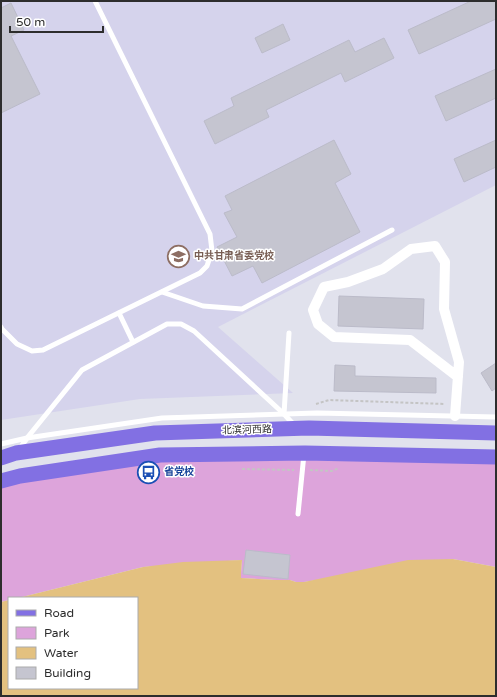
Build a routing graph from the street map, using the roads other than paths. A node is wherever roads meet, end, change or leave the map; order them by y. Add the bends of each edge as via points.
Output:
1 (95, 1) edge
2 (392, 230) dead end
3 (162, 292) junction
4 (119, 313) junction
5 (1, 327) edge
6 (289, 333) dead end
7 (133, 342) junction
8 (458, 377) junction
9 (284, 414) junction
10 (455, 416) junction
11 (496, 417) edge
12 (297, 428) junction
13 (496, 432) edge
14 (27, 438) junction
15 (1, 444) edge
16 (305, 453) junction
17 (16, 454) junction
18 (496, 457) edge
19 (1, 458) edge
20 (1, 481) edge
21 (298, 514) dead end

1 - 3 lane via 210,234 212,251 207,266 200,273
2 - 3 lane via 242,309 203,306
3 - 4 lane
4 - 5 lane via 43,350 32,352 17,344
4 - 7 lane
6 - 9 lane
7 - 9 lane via 167,324 181,324 194,331
7 - 14 lane via 82,370
8 - 8 street via 459,362 444,309 445,262 435,246 411,249 383,269 348,282 324,287 313,310 318,324 334,337 410,340
8 - 10 street
9 - 10 lane
9 - 12 lane
9 - 14 lane via 162,418
10 - 11 lane
12 - 13 main road, 北滨河西路
12 - 17 main road, 北滨河西路 via 156,433
14 - 15 lane
14 - 17 lane
16 - 18 main road
16 - 20 main road via 160,455
16 - 21 lane
17 - 19 main road, 北滨河西路

